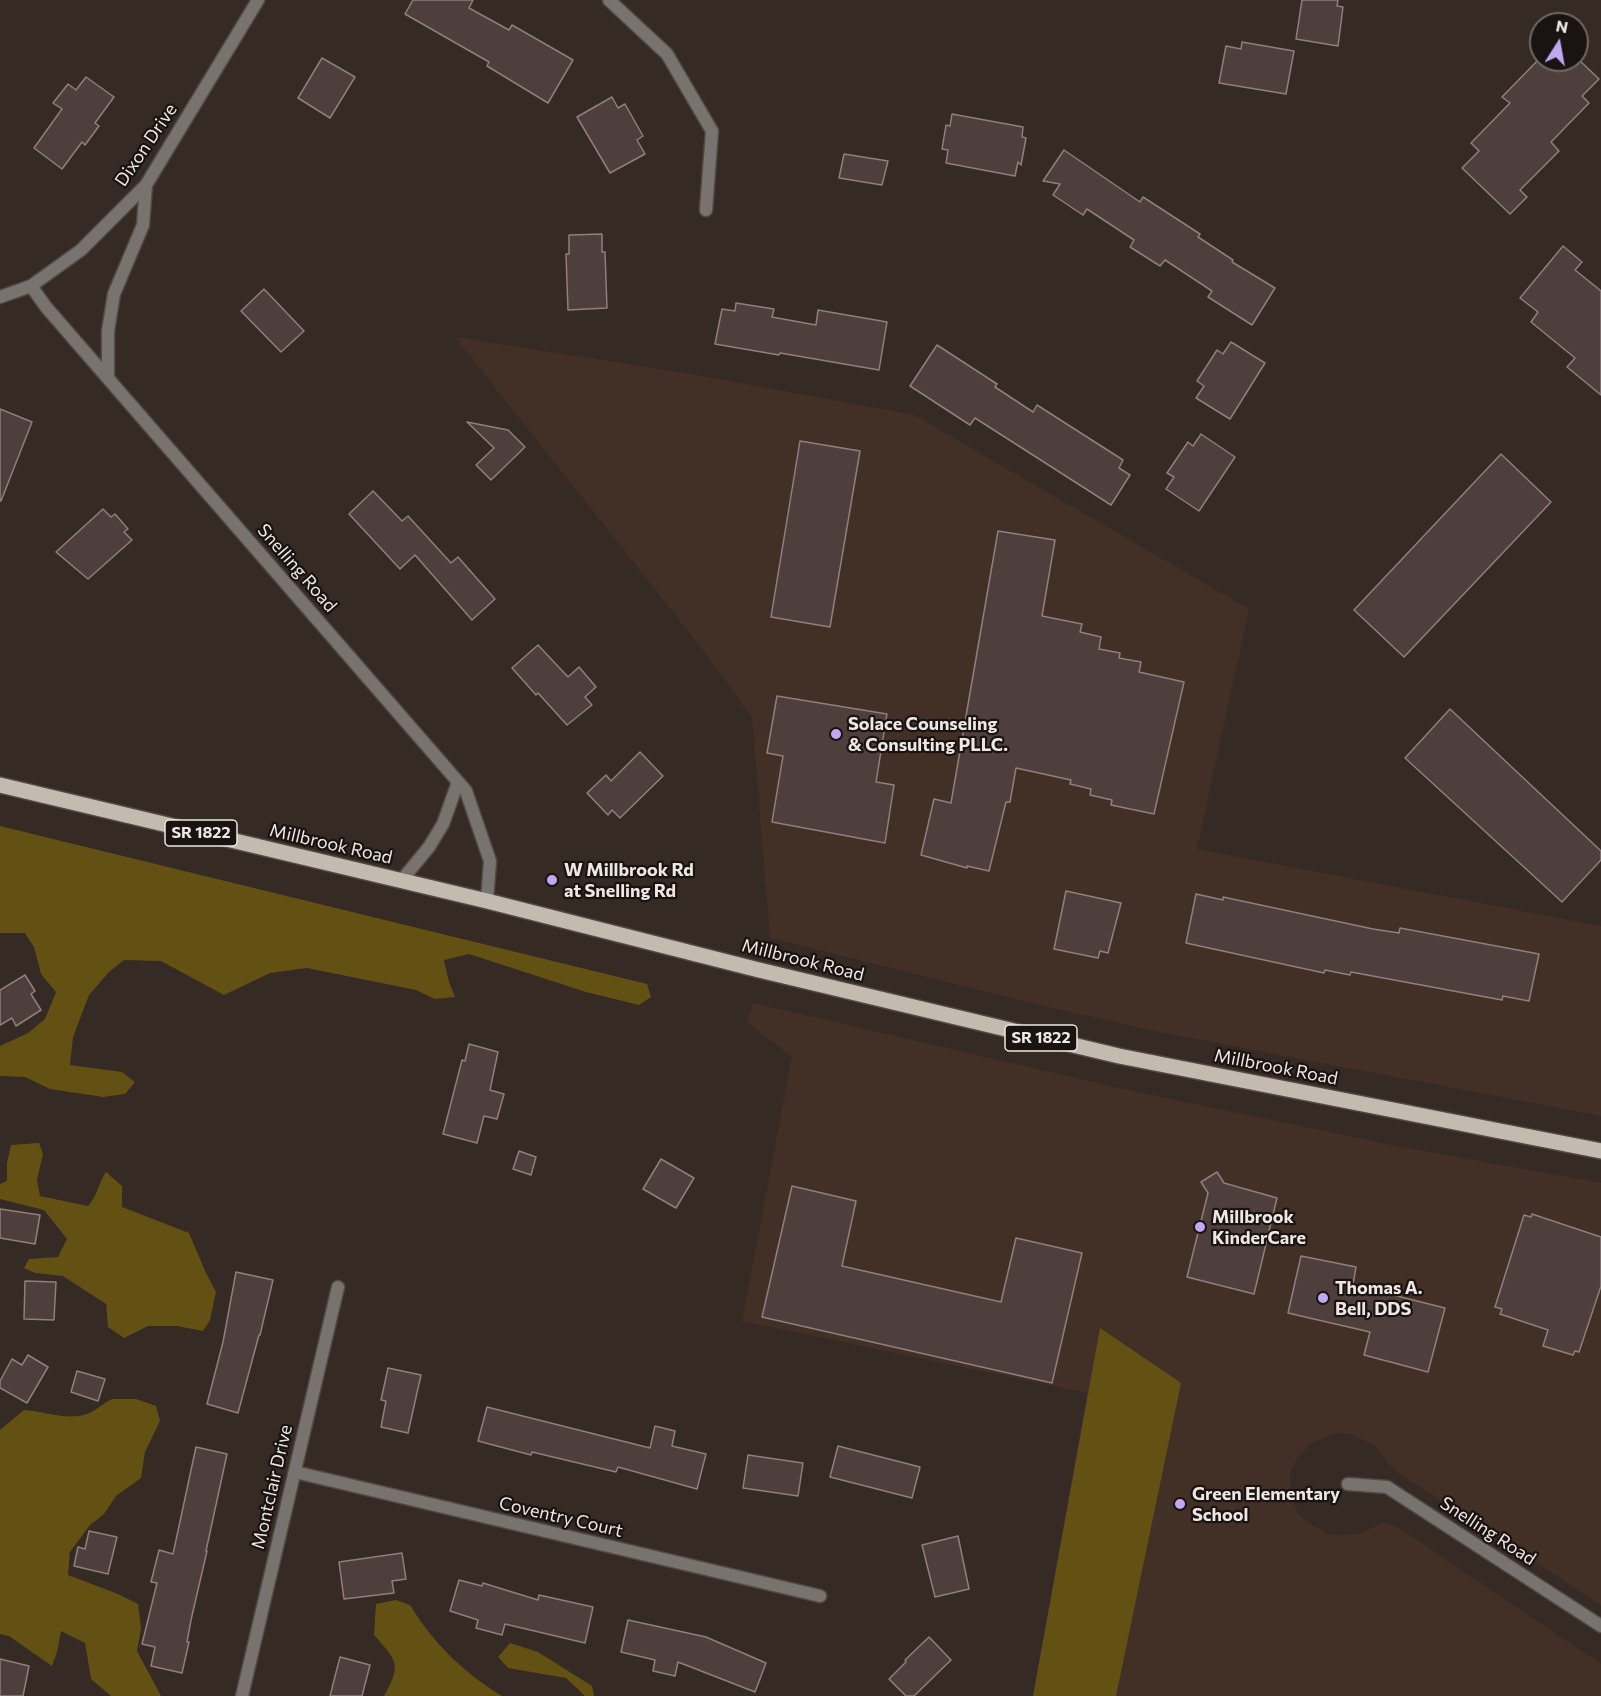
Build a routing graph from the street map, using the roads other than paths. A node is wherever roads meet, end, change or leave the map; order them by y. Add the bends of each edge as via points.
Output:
1 (258, 0) edge
2 (609, 0) edge
3 (146, 185) junction
4 (706, 210) dead end
5 (31, 286) junction
6 (0, 297) edge
7 (108, 377) junction
8 (458, 782) junction
9 (0, 785) edge
10 (401, 881) junction
11 (487, 901) junction
12 (1601, 1151) edge
13 (338, 1287) dead end
14 (295, 1472) junction
15 (1348, 1484) dead end
16 (820, 1596) dead end
17 (1601, 1626) edge
18 (242, 1696) edge

1 - 3 street, Dixon Drive
2 - 4 street via 667,54 712,131
3 - 5 street, Dixon Drive via 81,249
3 - 7 street via 143,225 114,294 108,331
5 - 6 street, Dixon Drive
5 - 7 street, Snelling Road
7 - 8 street, Snelling Road
8 - 10 street via 443,824
8 - 11 street, Snelling Road via 466,791 490,861
9 - 10 main road, Millbrook Road / SR 1822
10 - 11 main road, Millbrook Road / SR 1822
11 - 12 main road, Millbrook Road / SR 1822 via 1119,1056
13 - 14 street, Montclair Drive
14 - 16 street, Coventry Court
14 - 18 street, Montclair Drive
15 - 17 street, Snelling Road via 1387,1487

